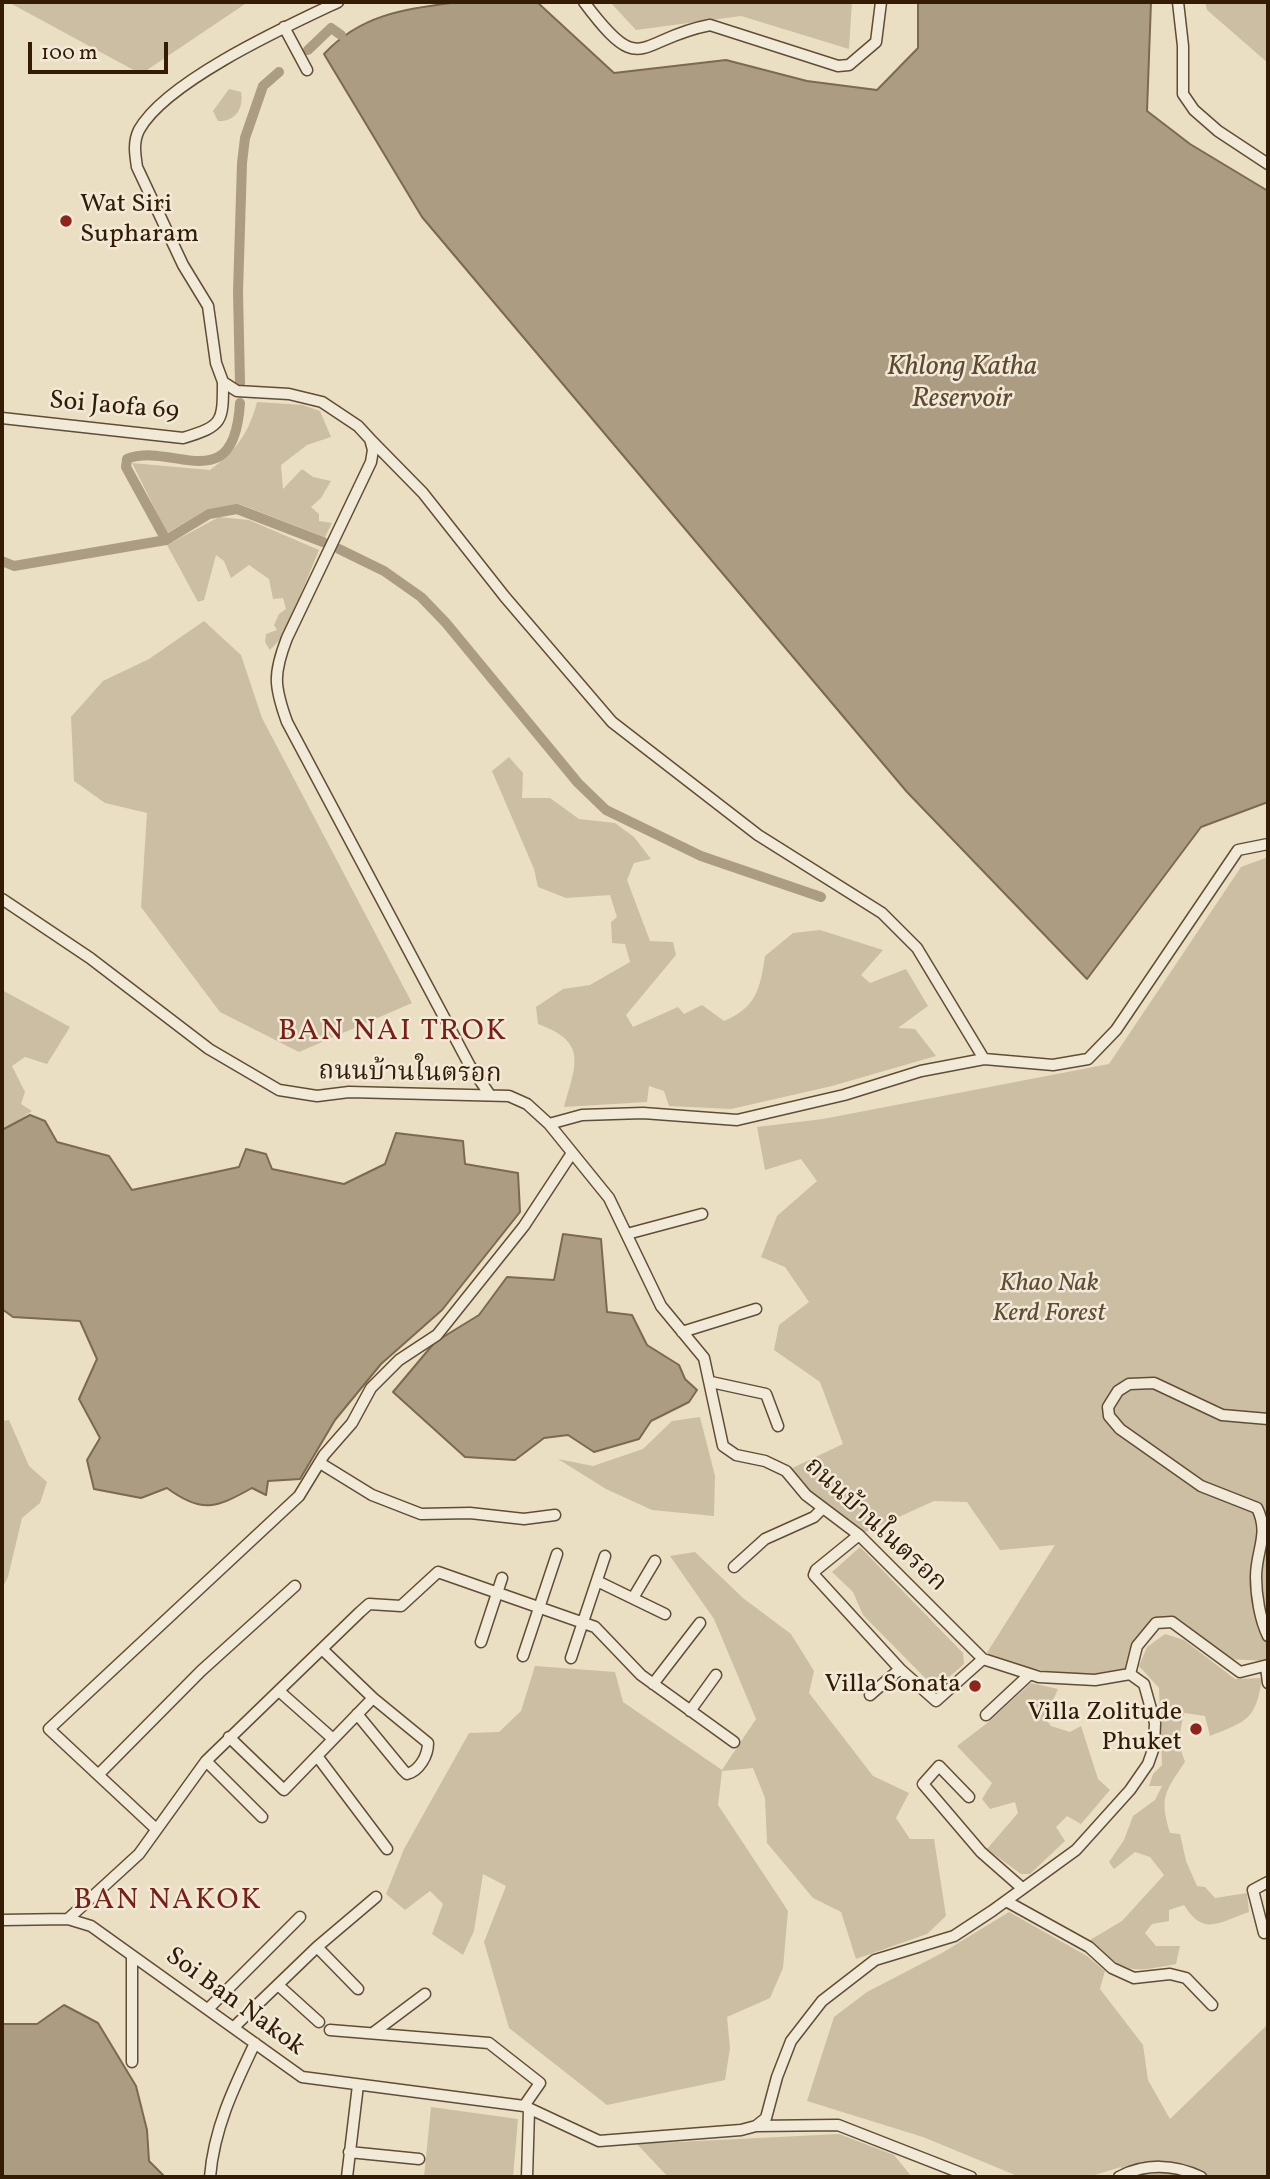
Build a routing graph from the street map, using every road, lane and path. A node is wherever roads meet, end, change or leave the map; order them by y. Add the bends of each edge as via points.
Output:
1 (338, 2) edge
2 (584, 2) edge
3 (881, 2) edge
4 (1178, 2) edge
5 (284, 27) junction
6 (307, 70) dead end
7 (1268, 164) edge
8 (223, 382) junction
9 (2, 418) edge
10 (370, 439) junction
11 (1268, 844) edge
12 (2, 899) edge
13 (984, 1059) junction
14 (490, 1095) junction
15 (549, 1124) junction
16 (572, 1153) junction
17 (702, 1214) dead end
18 (627, 1234) junction
19 (756, 1309) dead end
20 (682, 1332) junction
21 (711, 1382) junction
22 (1268, 1419) edge
23 (778, 1426) dead end
24 (320, 1463) junction
25 (823, 1508) junction
26 (555, 1515) dead end
27 (859, 1535) junction
28 (557, 1554) dead end
29 (604, 1556) dead end
30 (655, 1561) dead end
31 (734, 1567) dead end
32 (502, 1578) dead end
33 (597, 1581) junction
34 (295, 1586) dead end
35 (497, 1592) junction
36 (633, 1598) junction
37 (539, 1607) junction
38 (665, 1614) dead end
39 (584, 1622) junction
40 (700, 1623) dead end
41 (1268, 1636) edge
42 (481, 1642) dead end
43 (323, 1650) junction
44 (523, 1656) dead end
45 (571, 1658) dead end
46 (983, 1659) junction
47 (1267, 1666) edge
48 (900, 1669) junction
49 (1030, 1674) junction
50 (1130, 1674) junction
51 (716, 1675) dead end
52 (1268, 1683) edge
53 (653, 1684) junction
54 (279, 1691) junction
55 (870, 1695) dead end
56 (373, 1698) junction
57 (690, 1711) junction
58 (357, 1714) junction
59 (986, 1715) dead end
60 (229, 1737) junction
61 (332, 1738) junction
62 (734, 1742) dead end
63 (317, 1756) junction
64 (206, 1761) junction
65 (98, 1774) junction
66 (969, 1797) dead end
67 (262, 1817) dead end
68 (155, 1828) junction
69 (387, 1849) dead end
70 (1268, 1882) edge
71 (1022, 1888) junction
72 (376, 1897) dead end
73 (1006, 1900) junction
74 (300, 1917) dead end
75 (68, 1919) junction
76 (4, 1923) edge
77 (1264, 1933) dead end
78 (317, 1947) junction
79 (132, 1957) junction
80 (278, 1985) junction
81 (358, 1989) dead end
82 (425, 1994) dead end
83 (1212, 2005) dead end
84 (209, 2008) junction
85 (319, 2022) dead end
86 (234, 2027) junction
87 (330, 2030) dead end
88 (373, 2033) junction
89 (255, 2043) junction
90 (132, 2062) dead end
91 (358, 2085) junction
92 (526, 2108) junction
93 (756, 2126) junction
94 (349, 2152) junction
95 (419, 2159) dead end
96 (211, 2177) edge
97 (347, 2177) edge
98 (527, 2177) edge
99 (971, 2177) edge
100 (1119, 2177) edge
101 (1201, 2177) edge

1 - 5 street
2 - 3 street via 608,34 632,49 650,48 710,25 838,66 849,65 876,42
4 - 7 street via 1183,94 1218,131
5 - 6 street
5 - 8 street via 193,80 160,106 138,133 134,150 137,167 183,265 208,306
8 - 9 street, Soi Jaofa 69 via 223,414 218,422 212,429 183,438
8 - 10 street via 237,391 289,394 322,402
10 - 13 street via 423,493 612,722 758,835 882,913 917,948
10 - 14 street via 371,462 278,659 275,691 293,735 470,1066
11 - 13 street via 1238,850 1149,983 1088,1059 1067,1064
12 - 14 street, ถนนบ้านในตรอก via 90,958 209,1049 279,1090 317,1096 349,1092
13 - 15 street via 737,1120 582,1115
14 - 15 street, ถนนบ้านในตรอก via 509,1096 527,1104
15 - 16 street, ถนนบ้านในตรอก
16 - 18 street, ถนนบ้านในตรอก via 609,1198
16 - 24 street via 524,1226 437,1335 399,1360 370,1388 352,1423
17 - 18 street
18 - 20 street, ถนนบ้านในตรอก via 661,1307
19 - 20 street
20 - 21 street, ถนนบ้านในตรอก via 704,1358
21 - 23 street via 766,1394
21 - 25 street, ถนนบ้านในตรอก via 723,1446 736,1455 786,1471
22 - 41 street via 1222,1415 1154,1383 1129,1384 1108,1407 1120,1429 1201,1486 1257,1508 1266,1527 1256,1574
24 - 26 street via 372,1495 421,1514 524,1519
24 - 65 street via 299,1496 49,1728
25 - 27 street, ถนนบ้านในตรอก
25 - 31 street via 814,1517 765,1539
27 - 46 street, ถนนบ้านในตรอก
27 - 48 street via 814,1575
28 - 37 street
29 - 33 street
30 - 36 street
32 - 35 street
33 - 36 street
33 - 39 street
34 - 65 street
35 - 37 street
35 - 42 street
35 - 43 street via 438,1572 401,1606 369,1604
36 - 38 street
37 - 39 street
37 - 44 street
39 - 45 street
39 - 53 street
40 - 53 street
43 - 54 street
43 - 56 street
46 - 48 street via 936,1701
46 - 49 street, ถนนบ้านในตรอก
47 - 50 street via 1240,1672 1172,1622 1156,1623 1137,1646
47 - 52 street
48 - 55 street
49 - 50 street, ถนนบ้านในตรอก via 1094,1680
49 - 59 street
50 - 71 street via 1144,1684 1151,1700 1155,1723 1149,1764 1076,1850
51 - 57 street
53 - 57 street
54 - 60 street
54 - 61 street
56 - 58 street
56 - 58 street via 428,1743 415,1771 407,1774
57 - 62 street
58 - 61 street
60 - 63 street via 284,1790
60 - 64 street
61 - 63 street
63 - 69 street
64 - 67 street
64 - 68 street
65 - 68 street
66 - 71 street via 939,1766 923,1784 981,1852
68 - 75 street via 139,1854
70 - 77 street via 1254,1890
71 - 73 street
72 - 78 street
73 - 83 street via 1089,1947 1112,1968 1134,1979 1170,1974 1186,1979
73 - 93 street via 954,1937 875,1961 822,2001 791,2041 766,2118
74 - 84 street
75 - 76 street, Soi Ban Nakok
75 - 79 street, Soi Ban Nakok via 91,1926
78 - 80 street
78 - 81 street
79 - 84 street, Soi Ban Nakok
79 - 90 street
80 - 85 street
80 - 86 street
82 - 88 street
84 - 86 street, Soi Ban Nakok
86 - 89 street, Soi Ban Nakok
87 - 88 street
88 - 92 street via 489,2043 540,2083
89 - 91 street, Soi Ban Nakok via 302,2077
89 - 96 street via 224,2109
91 - 92 street, Soi Ban Nakok
91 - 94 street
92 - 93 street, Soi Ban Nakok via 599,2141
92 - 98 street
93 - 99 street, Soi Ban Nakok via 838,2125
94 - 95 street
94 - 97 street
100 - 101 street via 1133,2169 1170,2166

